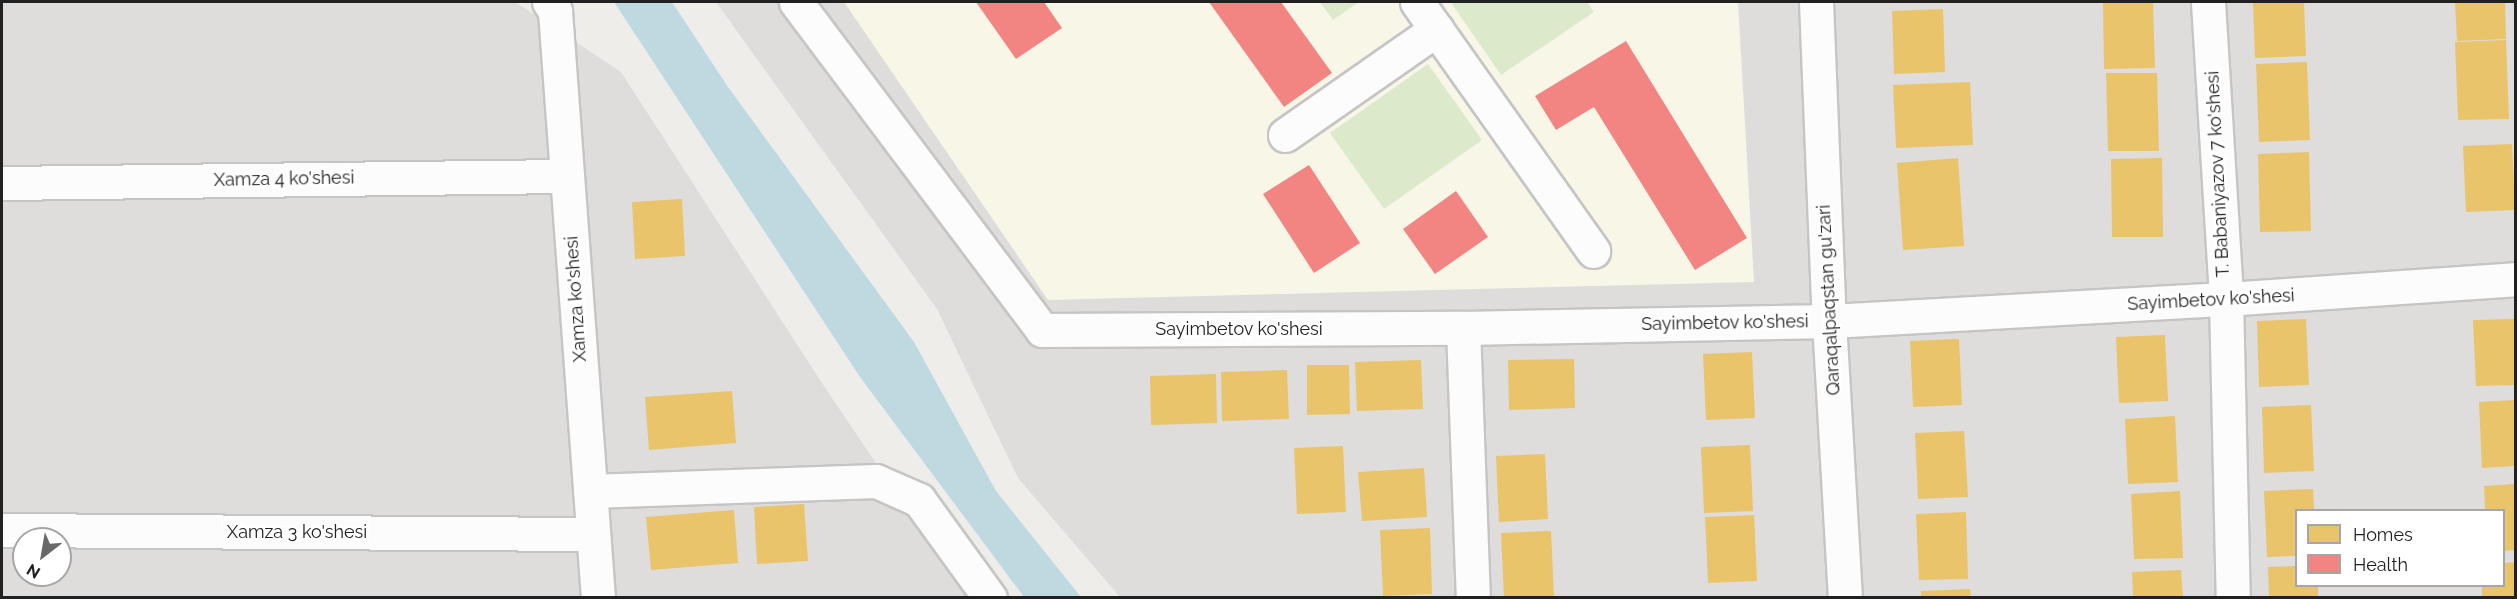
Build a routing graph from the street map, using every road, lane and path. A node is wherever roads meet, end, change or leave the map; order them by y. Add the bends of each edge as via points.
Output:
1 (549, 2) edge
2 (796, 2) edge
3 (1418, 2) edge
4 (1816, 2) edge
5 (2208, 2) edge
6 (1437, 29) junction
7 (1285, 135) dead end
8 (567, 176) junction
9 (2, 183) edge
10 (1593, 251) dead end
11 (2516, 279) edge
12 (2226, 299) junction
13 (1829, 321) junction
14 (1463, 328) junction
15 (590, 491) junction
16 (2, 530) edge
17 (594, 534) junction
18 (598, 597) edge
19 (990, 597) edge
20 (1473, 597) edge
21 (1845, 597) edge
22 (2234, 597) edge

1 - 8 street, Xamza ko'shesi via 555,11
2 - 14 street, Sayimbetov ko'shesi via 1042,330
3 - 6 street
4 - 13 street, Qaraqalpaqstan gu'zari
5 - 12 street, T. Babaniyazov 7 ko'shesi
6 - 7 street
6 - 10 street
8 - 9 street, Xamza 4 ko'shesi
8 - 15 street, Xamza ko'shesi
11 - 12 street, Sayimbetov ko'shesi
12 - 13 street, Sayimbetov ko'shesi
12 - 22 street, T. Babaniyazov 7 ko'shesi
13 - 14 street, Sayimbetov ko'shesi
13 - 21 street, Qaraqalpaqstan gu'zari
14 - 20 street
15 - 17 street, Xamza ko'shesi
15 - 19 street via 876,481 919,500
16 - 17 street, Xamza 3 ko'shesi
17 - 18 street, Xamza ko'shesi

